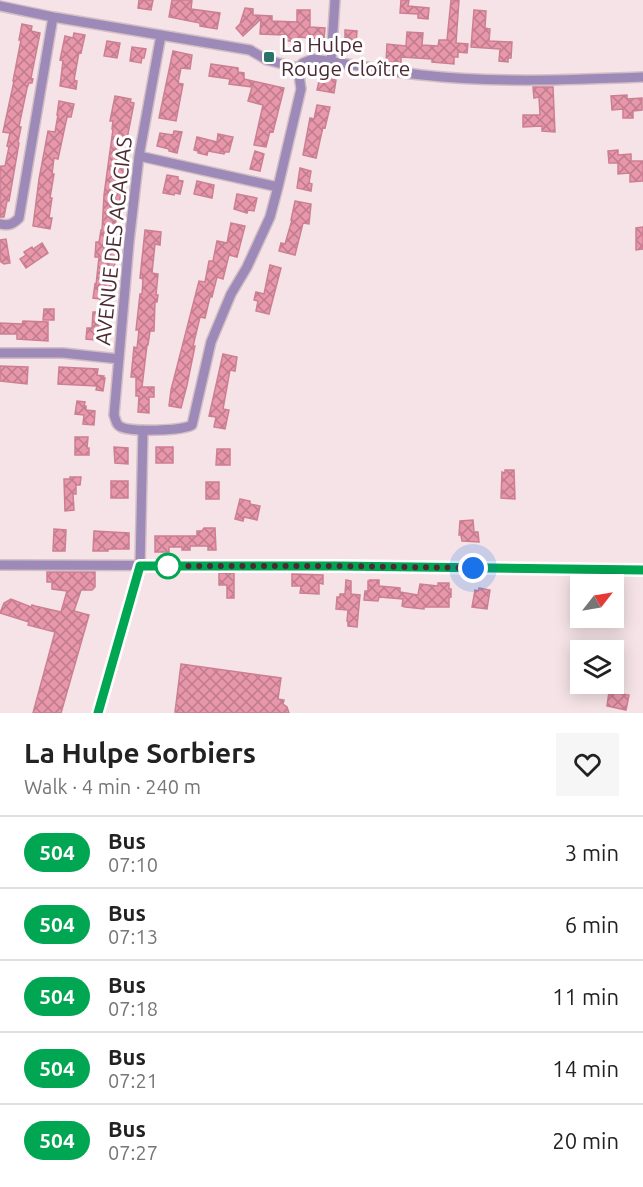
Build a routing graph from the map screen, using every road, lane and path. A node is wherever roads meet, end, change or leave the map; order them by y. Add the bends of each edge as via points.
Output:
1 (335, 0) edge
2 (0, 6) edge
3 (53, 17) junction
4 (161, 35) junction
5 (331, 62) junction
6 (298, 68) junction
7 (643, 78) edge
8 (140, 156) junction
9 (278, 187) junction
10 (0, 224) edge
11 (0, 353) edge
12 (119, 358) junction
13 (143, 430) junction
14 (0, 565) edge
15 (140, 566) junction
16 (643, 570) edge
17 (98, 713) edge

1 - 5 street
2 - 3 street
3 - 4 street
3 - 10 street via 18,218 13,224
4 - 6 street via 250,50 267,60
4 - 8 street, AVENUE DES ACACIAS
5 - 6 street via 313,59
5 - 7 street via 474,78
6 - 9 street via 301,88
8 - 9 street
8 - 12 street, AVENUE DES ACACIAS
9 - 13 street via 263,234 211,342 192,425
11 - 12 street
12 - 13 street, AVENUE DES ACACIAS via 114,415 117,424
13 - 15 street
14 - 15 street
15 - 16 street
15 - 17 street

